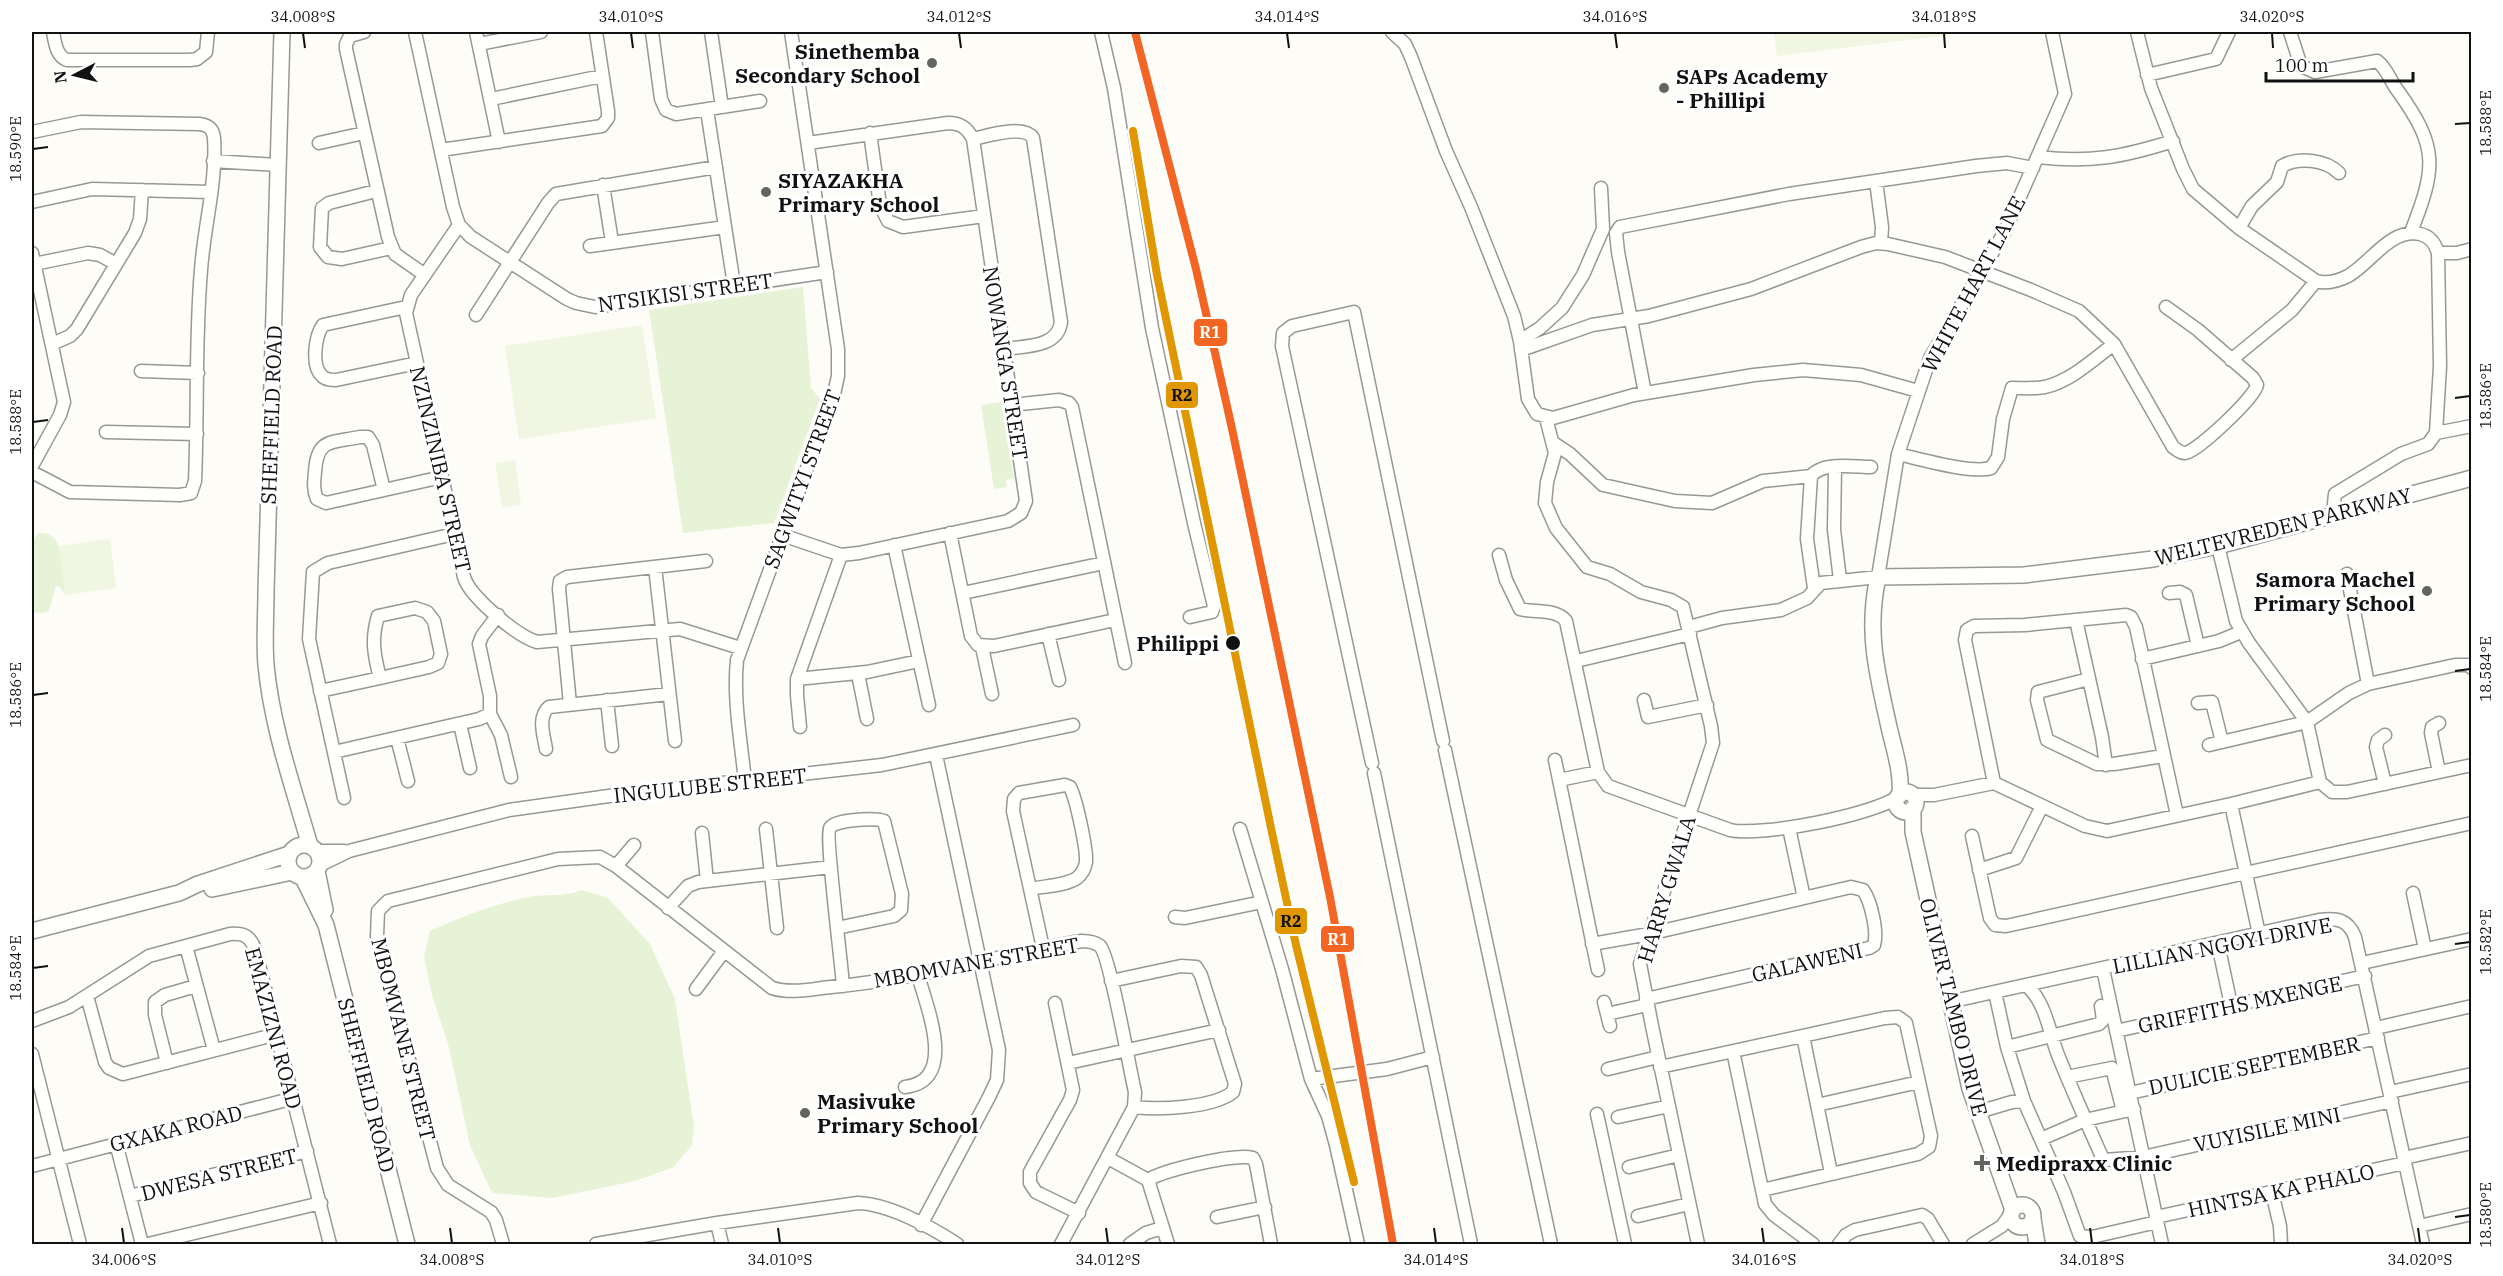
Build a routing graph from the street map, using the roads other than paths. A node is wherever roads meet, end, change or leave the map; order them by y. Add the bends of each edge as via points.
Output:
1 (53, 32) edge
2 (208, 32) edge
3 (282, 32) edge
4 (364, 32) edge
5 (415, 32) edge
6 (476, 32) edge
7 (540, 32) edge
8 (596, 32) edge
9 (652, 32) edge
10 (711, 32) edge
11 (791, 32) edge
12 (1101, 32) edge
13 (1392, 32) edge
14 (2052, 32) edge
15 (2137, 32) edge
16 (2229, 32) edge
17 (2290, 32) edge
18 (479, 44) junction
19 (2146, 71) junction
20 (602, 76) junction
21 (491, 99) junction
22 (760, 101) dead end
23 (722, 107) junction
24 (707, 110) junction
25 (32, 132) edge
26 (364, 133) junction
27 (870, 134) junction
28 (973, 139) junction
29 (2172, 141) junction
30 (499, 142) junction
31 (319, 143) dead end
32 (808, 143) junction
33 (441, 150) junction
34 (213, 161) junction
35 (2036, 163) junction
36 (277, 165) junction
37 (716, 167) junction
38 (2339, 173) dead end
39 (1876, 181) junction
40 (603, 184) junction
41 (1601, 188) dead end
42 (142, 190) junction
43 (376, 191) junction
44 (211, 192) junction
45 (32, 202) edge
46 (984, 216) junction
47 (459, 225) junction
48 (725, 226) junction
49 (1604, 226) junction
50 (1620, 227) junction
51 (2239, 228) junction
52 (2411, 232) junction
53 (612, 242) junction
54 (1881, 243) junction
55 (590, 246) dead end
56 (391, 248) junction
57 (2472, 249) edge
58 (2438, 253) junction
59 (33, 259) edge
60 (510, 261) junction
61 (116, 264) junction
62 (1981, 270) junction
63 (828, 272) junction
64 (425, 275) junction
65 (2316, 281) junction
66 (734, 285) junction
67 (406, 307) junction
68 (2166, 307) dead end
69 (476, 315) dead end
70 (1631, 320) junction
71 (52, 344) junction
72 (2114, 344) junction
73 (1521, 346) junction
74 (1004, 349) junction
75 (2231, 360) junction
76 (417, 363) junction
77 (141, 371) dead end
78 (198, 373) junction
79 (1918, 391) junction
80 (1645, 393) junction
81 (1012, 405) junction
82 (1546, 418) junction
83 (2472, 426) edge
84 (106, 432) dead end
85 (2436, 433) junction
86 (197, 434) junction
87 (1555, 444) junction
88 (1898, 454) junction
89 (32, 466) edge
90 (1836, 466) junction
91 (1871, 467) dead end
92 (32, 472) edge
93 (1811, 476) junction
94 (442, 477) junction
95 (2472, 478) edge
96 (384, 490) junction
97 (2333, 514) junction
98 (950, 533) junction
99 (454, 534) junction
100 (782, 535) junction
101 (894, 545) junction
102 (2218, 546) junction
103 (841, 555) junction
104 (1499, 555) dead end
105 (706, 561) dead end
106 (1104, 562) junction
107 (655, 567) junction
108 (2347, 574) dead end
109 (1878, 577) junction
110 (1840, 580) junction
111 (1814, 588) junction
112 (963, 593) junction
113 (2169, 594) dead end
114 (498, 615) junction
115 (1190, 617) dead end
116 (1115, 620) junction
117 (2076, 620) junction
118 (662, 630) junction
119 (1690, 631) junction
120 (2241, 632) junction
121 (1048, 634) junction
122 (564, 641) junction
123 (2198, 646) junction
124 (982, 647) junction
125 (740, 648) junction
126 (2142, 658) junction
127 (919, 661) junction
128 (1576, 661) junction
129 (1125, 663) dead end
130 (2470, 667) edge
131 (858, 674) junction
132 (380, 678) junction
133 (798, 679) junction
134 (2089, 679) junction
135 (1059, 680) dead end
136 (2368, 684) junction
137 (320, 691) junction
138 (669, 694) junction
139 (992, 694) dead end
140 (607, 700) junction
141 (1644, 700) dead end
142 (2198, 703) dead end
143 (570, 704) junction
144 (928, 705) dead end
145 (1707, 705) junction
146 (490, 714) junction
147 (867, 719) dead end
148 (2307, 722) junction
149 (2439, 723) dead end
150 (460, 724) junction
151 (1073, 725) dead end
152 (800, 727) dead end
153 (2385, 735) dead end
154 (397, 738) junction
155 (675, 741) dead end
156 (612, 746) dead end
157 (546, 749) dead end
158 (334, 752) junction
159 (936, 755) junction
160 (2163, 756) junction
161 (1555, 760) dead end
162 (2106, 765) junction
163 (2472, 765) edge
164 (470, 768) dead end
165 (1598, 772) junction
166 (2439, 772) junction
167 (511, 777) dead end
168 (1559, 780) junction
169 (408, 781) dead end
170 (745, 781) junction
171 (2320, 782) junction
172 (1994, 783) junction
173 (2385, 784) junction
174 (344, 798) dead end
175 (1906, 802) junction
176 (2231, 804) junction
177 (2042, 806) junction
178 (1689, 815) junction
179 (2177, 815) junction
180 (2472, 822) edge
181 (1789, 828) junction
182 (766, 829) dead end
183 (1240, 829) dead end
184 (702, 833) dead end
185 (1972, 836) dead end
186 (634, 845) dead end
187 (306, 861) junction
188 (616, 866) junction
189 (831, 867) junction
190 (1979, 870) junction
191 (2245, 873) junction
192 (771, 874) junction
193 (707, 881) junction
194 (1030, 889) junction
195 (2413, 893) dead end
196 (1804, 898) junction
197 (1262, 902) junction
198 (668, 908) junction
199 (1175, 917) dead end
200 (777, 928) dead end
201 (837, 928) junction
202 (32, 931) edge
203 (1649, 934) junction
204 (2259, 934) junction
205 (2472, 939) edge
206 (1593, 944) junction
207 (2218, 944) junction
208 (186, 946) junction
209 (1043, 948) junction
210 (2426, 949) junction
211 (724, 951) junction
212 (981, 961) junction
213 (2362, 963) junction
214 (2103, 969) junction
215 (1598, 970) dead end
216 (918, 975) junction
217 (2365, 976) junction
218 (1111, 981) junction
219 (2026, 985) junction
220 (843, 986) junction
221 (196, 987) junction
222 (696, 989) dead end
223 (1995, 992) junction
224 (87, 996) junction
225 (1647, 1002) junction
226 (1949, 1002) junction
227 (1055, 1003) dead end
228 (2231, 1005) junction
229 (2101, 1006) dead end
230 (2472, 1006) edge
231 (1607, 1014) dead end
232 (32, 1022) edge
233 (1218, 1030) junction
234 (2116, 1031) junction
235 (2377, 1033) junction
236 (277, 1034) junction
237 (2050, 1035) junction
238 (1803, 1036) junction
239 (2007, 1047) junction
240 (214, 1050) junction
241 (1126, 1050) junction
242 (1733, 1051) junction
243 (32, 1054) edge
244 (1433, 1057) junction
245 (1659, 1062) junction
246 (166, 1063) junction
247 (1068, 1063) junction
248 (1608, 1069) dead end
249 (2472, 1074) edge
250 (2067, 1077) junction
251 (1311, 1079) junction
252 (1919, 1082) junction
253 (905, 1088) dead end
254 (2130, 1093) junction
255 (2391, 1097) junction
256 (294, 1098) junction
257 (2024, 1101) junction
258 (1817, 1105) junction
259 (1669, 1106) junction
260 (1134, 1107) junction
261 (2129, 1110) junction
262 (1978, 1112) junction
263 (1597, 1114) dead end
264 (1618, 1117) dead end
265 (2085, 1120) junction
266 (2041, 1139) junction
267 (116, 1143) junction
268 (2472, 1143) edge
269 (308, 1151) junction
270 (1679, 1155) junction
271 (2143, 1156) junction
272 (1108, 1158) junction
273 (58, 1159) junction
274 (2404, 1161) junction
275 (32, 1166) edge
276 (1629, 1167) dead end
277 (1831, 1173) junction
278 (1148, 1180) junction
279 (1762, 1190) junction
280 (2272, 1192) junction
281 (130, 1196) junction
282 (321, 1203) junction
283 (1689, 1204) junction
284 (1265, 1207) junction
285 (1079, 1213) junction
286 (2472, 1214) edge
287 (1217, 1216) dead end
288 (1638, 1216) dead end
289 (2017, 1216) junction
290 (2156, 1220) junction
291 (717, 1223) junction
292 (921, 1225) junction
293 (2419, 1226) junction
294 (1162, 1227) junction
295 (80, 1245) edge
296 (142, 1245) edge
297 (148, 1245) edge
298 (330, 1245) edge
299 (407, 1245) edge
300 (503, 1245) edge
301 (596, 1245) edge
302 (722, 1245) edge
303 (957, 1245) edge
304 (1061, 1245) edge
305 (1130, 1245) edge
306 (1168, 1245) edge
307 (1272, 1245) edge
308 (1358, 1245) edge
309 (1471, 1245) edge
310 (1551, 1245) edge
311 (1625, 1245) edge
312 (1698, 1245) edge
313 (1813, 1245) edge
314 (1839, 1245) edge
315 (1943, 1245) edge
316 (1973, 1245) edge
317 (2035, 1245) edge
318 (2162, 1245) edge
319 (2281, 1245) edge
320 (2423, 1245) edge

1 - 2 street via 58,53 67,60 190,60 206,52
3 - 36 street, SHEFFIELD ROAD
4 - 26 street via 350,36 346,44
5 - 33 street
6 - 18 street
7 - 18 street
8 - 20 street
9 - 24 street via 666,110 676,114
10 - 23 street
11 - 32 street, SAGWITYI STREET
12 - 115 street via 1114,88 1152,328 1214,606 1212,612
13 - 73 street via 1405,44 1416,68 1503,287
14 - 35 street, WHITE HART LANE via 2065,94
15 - 19 street
16 - 19 street via 2216,59
17 - 52 street via 2301,66 2315,72 2377,61 2384,65 2411,109 2431,161
18 - 21 street
19 - 29 street
20 - 21 street
20 - 30 street via 608,118 602,126
21 - 30 street
22 - 23 street
23 - 24 street
24 - 37 street
25 - 34 street via 92,122 199,124 212,130
26 - 31 street
26 - 43 street
27 - 28 street via 956,123 965,127
27 - 32 street
27 - 46 street via 880,205 888,221 903,227
28 - 46 street, NOWANGA STREET
28 - 74 street via 1016,131 1033,138 1058,302 1060,328 1052,339
29 - 35 street via 2094,160
29 - 51 street via 2193,189
30 - 33 street
32 - 63 street, SAGWITYI STREET
33 - 47 street
34 - 36 street
34 - 44 street
35 - 39 street via 1996,163
35 - 62 street, WHITE HART LANE via 2004,233
36 - 187 street, SHEFFIELD ROAD via 266,664
37 - 40 street
37 - 48 street
38 - 51 street via 2318,162 2282,166 2277,182 2252,206
39 - 50 street
39 - 54 street
40 - 53 street
40 - 60 street via 552,196
41 - 49 street
42 - 44 street
42 - 45 street via 92,189
42 - 61 street via 139,225
43 - 56 street
43 - 56 street via 329,202 322,208 320,247 328,257 342,259
44 - 78 street via 201,270
46 - 74 street, NOWANGA STREET
47 - 60 street, NTSIKISI STREET
47 - 64 street
48 - 53 street
48 - 66 street
49 - 50 street
49 - 73 street via 1570,300
50 - 70 street via 1616,237
51 - 65 street
52 - 58 street via 2427,236
52 - 65 street via 2397,238 2348,276 2325,283
53 - 55 street
54 - 62 street via 1922,250
54 - 70 street via 1751,289
56 - 64 street
57 - 58 street via 2457,254
58 - 85 street via 2440,366
59 - 61 street via 88,253
59 - 71 street
60 - 66 street, NTSIKISI STREET via 567,299 585,306
60 - 69 street
61 - 71 street via 73,333
62 - 72 street via 2079,311
62 - 79 street, WHITE HART LANE via 1930,358
63 - 66 street, NTSIKISI STREET
63 - 100 street, SAGWITYI STREET via 838,376
64 - 67 street
65 - 75 street via 2292,310
67 - 76 street, NZINZINIBA STREET
67 - 76 street via 323,325 318,332 316,362 325,379 336,380
68 - 75 street
70 - 73 street via 1580,328
70 - 80 street
71 - 89 street via 63,409
72 - 75 street via 2167,438 2182,453 2196,448 2256,390 2253,378
72 - 88 street via 2055,384 2012,388 1998,457 1992,468 1983,470
73 - 82 street via 1530,406
74 - 81 street, NOWANGA STREET
76 - 94 street, NZINZINIBA STREET
77 - 78 street
78 - 86 street
79 - 80 street via 1861,375 1803,370
79 - 88 street, WHITE HART LANE
80 - 82 street
81 - 98 street, NOWANGA STREET via 1026,494 1024,508 1008,521
81 - 106 street via 1059,400 1072,407
82 - 87 street
83 - 85 street
84 - 86 street
85 - 97 street via 2428,444 2401,454 2335,494
86 - 92 street via 191,493 70,492
87 - 93 street via 1608,488 1675,501 1712,503 1763,481
87 - 119 street, HARRY GWALA via 1545,503 1556,528 1587,567 1683,607
88 - 109 street, WHITE HART LANE
90 - 91 street
90 - 93 street via 1817,470
90 - 110 street via 1834,530
93 - 111 street via 1807,545
94 - 96 street
94 - 99 street, NZINZINIBA STREET
95 - 97 street, WELTEVREDEN PARKWAY
96 - 96 street via 326,503 317,499 313,490 316,454 331,443 368,437
97 - 102 street, WELTEVREDEN PARKWAY
98 - 101 street, NOWANGA STREET
98 - 112 street
99 - 114 street, NZINZINIBA STREET via 466,583
99 - 137 street via 328,563 313,572 309,639
100 - 103 street, NOWANGA STREET
100 - 125 street, SAGWITYI STREET
101 - 103 street, NOWANGA STREET
101 - 127 street
102 - 109 street, WELTEVREDEN PARKWAY via 2105,567 2024,575
102 - 120 street
103 - 133 street
104 - 128 street via 1520,609 1563,617
105 - 107 street
106 - 112 street
106 - 116 street
107 - 118 street
107 - 122 street via 564,578 559,589
108 - 136 street
109 - 110 street
109 - 175 street, OLIVER TAMBO DRIVE via 1872,614 1873,646
110 - 111 street
111 - 119 street via 1807,598 1781,610 1722,618
112 - 124 street via 971,636
113 - 123 street via 2186,595
114 - 122 street, NZINZINIBA STREET via 532,640
114 - 146 street via 479,644
116 - 121 street
116 - 129 street
117 - 126 street via 2131,617
117 - 134 street
117 - 172 street via 1974,626 1967,630 1965,640
118 - 122 street, NZINZINIBA STREET
118 - 125 street, NZINZINIBA STREET via 689,630
118 - 138 street
119 - 128 street
119 - 145 street, HARRY GWALA
120 - 123 street
120 - 148 street
121 - 124 street
121 - 135 street
122 - 143 street
123 - 126 street
124 - 139 street
125 - 170 street, SAGWITYI STREET via 735,678
126 - 160 street
127 - 131 street
127 - 144 street
128 - 165 street
130 - 136 street via 2455,665
131 - 133 street
131 - 147 street
132 - 132 street via 372,648 378,616 415,608 427,612 434,621 441,654 438,663
132 - 137 street
133 - 152 street
134 - 162 street
134 - 162 street via 2038,692 2044,736 2086,761
136 - 148 street
137 - 158 street
138 - 140 street
138 - 155 street
140 - 143 street
140 - 156 street
141 - 145 street via 1648,717
142 - 148 street via 2212,702 2216,743
143 - 157 street via 549,707 543,714
145 - 178 street, HARRY GWALA via 1713,743
146 - 150 street
146 - 167 street via 501,735
148 - 171 street
149 - 166 street via 2431,733
150 - 154 street
150 - 164 street
151 - 159 street, INGULUBE STREET
153 - 173 street via 2376,743
154 - 158 street
154 - 169 street
158 - 174 street
159 - 170 street, INGULUBE STREET
159 - 212 street
160 - 162 street
160 - 179 street
161 - 168 street
163 - 166 street
165 - 168 street
165 - 178 street via 1613,789
166 - 173 street
168 - 206 street
170 - 187 street, INGULUBE STREET via 509,810
171 - 173 street via 2338,793
171 - 176 street
172 - 175 street
172 - 177 street
175 - 181 street
175 - 226 street, OLIVER TAMBO DRIVE
176 - 179 street
176 - 191 street
177 - 179 street via 2099,831
177 - 190 street via 2016,858
178 - 181 street via 1740,832
178 - 203 street, HARRY GWALA
180 - 191 street
181 - 196 street
182 - 192 street
183 - 197 street
184 - 193 street
185 - 190 street
186 - 188 street
187 - 202 street, INGULUBE STREET via 197,892 179,893
187 - 299 street, SHEFFIELD ROAD via 323,897 326,926
188 - 198 street, MBOMVANE STREET
188 - 300 street, MBOMVANE STREET via 600,857 558,860 388,902 378,911 377,936 437,1168 448,1185 491,1212
189 - 192 street
189 - 201 street
189 - 201 street via 830,827 868,819 884,821 902,894 901,910 894,916
190 - 191 street via 1990,918 1995,925 2006,926
191 - 204 street
192 - 193 street
192 - 200 street
193 - 198 street via 688,886
194 - 194 street via 1013,811 1014,799 1022,792 1065,784 1075,799 1086,857 1084,868 1071,880
194 - 209 street
195 - 210 street
196 - 203 street, GALAWENI
196 - 225 street, GALAWENI via 1851,888 1863,890 1872,917 1874,945
197 - 199 street
197 - 251 street
198 - 211 street, MBOMVANE STREET
201 - 220 street
203 - 206 street, GALAWENI
203 - 225 street, HARRY GWALA via 1641,964
204 - 207 street, LILLIAN NGOYI DRIVE
204 - 213 street, LILLIAN NGOYI DRIVE via 2319,920 2341,920 2353,930
205 - 210 street
206 - 215 street
207 - 214 street, LILLIAN NGOYI DRIVE
207 - 228 street
208 - 221 street
208 - 224 street, EMAZIZNI ROAD via 142,960
208 - 236 street, EMAZIZNI ROAD via 230,934 248,936 255,949
209 - 212 street, MBOMVANE STREET
209 - 218 street, MBOMVANE STREET via 1091,941 1099,945 1107,960
210 - 213 street
211 - 220 street, MBOMVANE STREET via 783,992
211 - 222 street
212 - 216 street, MBOMVANE STREET
212 - 292 street via 999,1050 997,1080
213 - 217 street, LILLIAN NGOYI DRIVE
214 - 219 street, LILLIAN NGOYI DRIVE
214 - 234 street
216 - 220 street, MBOMVANE STREET
216 - 253 street via 935,1057 926,1081
217 - 228 street, GRIFFITHS MXENGE
217 - 235 street, LILLIAN NGOYI DRIVE
218 - 233 street via 1181,966 1196,967 1202,975
218 - 241 street, MBOMVANE STREET
219 - 223 street, LILLIAN NGOYI DRIVE
219 - 237 street via 2040,1000
221 - 240 street
221 - 246 street via 165,995 155,1002
223 - 226 street, LILLIAN NGOYI DRIVE
223 - 239 street
224 - 232 street, EMAZIZNI ROAD
224 - 246 street via 109,1068 123,1074
225 - 231 street
225 - 245 street, HARRY GWALA
226 - 262 street, OLIVER TAMBO DRIVE
227 - 247 street
228 - 234 street, GRIFFITHS MXENGE
229 - 237 street via 2102,1022
230 - 235 street, DULICIE SEPTEMBER
233 - 241 street
233 - 260 street via 1234,1080 1233,1092 1225,1098 1175,1109
234 - 254 street
235 - 254 street, DULICIE SEPTEMBER
235 - 255 street, LILLIAN NGOYI DRIVE
236 - 240 street
236 - 256 street, EMAZIZNI ROAD
237 - 239 street
237 - 250 street
238 - 242 street
238 - 252 street via 1885,1018 1902,1019 1909,1030
238 - 258 street
239 - 257 street
240 - 246 street
241 - 247 street
241 - 260 street, MBOMVANE STREET via 1135,1092
242 - 245 street
242 - 279 street
243 - 273 street
244 - 251 street via 1387,1069
244 - 309 street
244 - 310 street via 1282,346 1283,333 1292,326 1354,312
245 - 248 street
245 - 259 street, HARRY GWALA
247 - 285 street via 1073,1090 1030,1172 1030,1183 1036,1192
249 - 255 street, VUYISILE MINI
250 - 261 street via 2110,1068 2115,1071
250 - 265 street
251 - 308 street via 1336,1144
252 - 258 street
252 - 277 street via 1931,1136 1929,1147 1918,1154
254 - 261 street
255 - 271 street, VUYISILE MINI
255 - 274 street, LILLIAN NGOYI DRIVE
256 - 267 street, GXAKA ROAD
256 - 269 street, EMAZIZNI ROAD
257 - 262 street
257 - 266 street
258 - 277 street
259 - 264 street
259 - 270 street, HARRY GWALA
260 - 272 street
261 - 265 street
261 - 271 street
262 - 289 street, OLIVER TAMBO DRIVE via 2003,1179 2014,1195
263 - 311 street
265 - 266 street
265 - 271 street, VUYISILE MINI via 2103,1159
266 - 290 street, HINTSA KA PHALO via 2080,1236 2092,1238
267 - 273 street, GXAKA ROAD
267 - 281 street
268 - 274 street, HINTSA KA PHALO
269 - 281 street, DWESA STREET
269 - 282 street, EMAZIZNI ROAD
270 - 276 street
270 - 283 street, HARRY GWALA
271 - 290 street
272 - 278 street
272 - 285 street
273 - 275 street, GXAKA ROAD
273 - 295 street
274 - 280 street, HINTSA KA PHALO
274 - 293 street, LILLIAN NGOYI DRIVE
277 - 279 street
278 - 284 street via 1174,1170 1250,1156 1256,1164
278 - 294 street
279 - 313 street via 1769,1211
280 - 290 street, HINTSA KA PHALO
280 - 319 street
281 - 296 street
282 - 297 street
282 - 298 street, EMAZIZNI ROAD
283 - 288 street
283 - 312 street, HARRY GWALA
284 - 287 street
284 - 307 street
285 - 304 street
286 - 293 street
289 - 316 street
289 - 317 street, OLIVER TAMBO DRIVE
289 - 317 street, OLIVER TAMBO DRIVE via 2032,1210
290 - 318 street
291 - 292 street via 858,1203 884,1206
291 - 301 street
291 - 302 street
292 - 303 street
293 - 320 street, LILLIAN NGOYI DRIVE
294 - 305 street
294 - 306 street
314 - 315 street via 1855,1230 1922,1215

